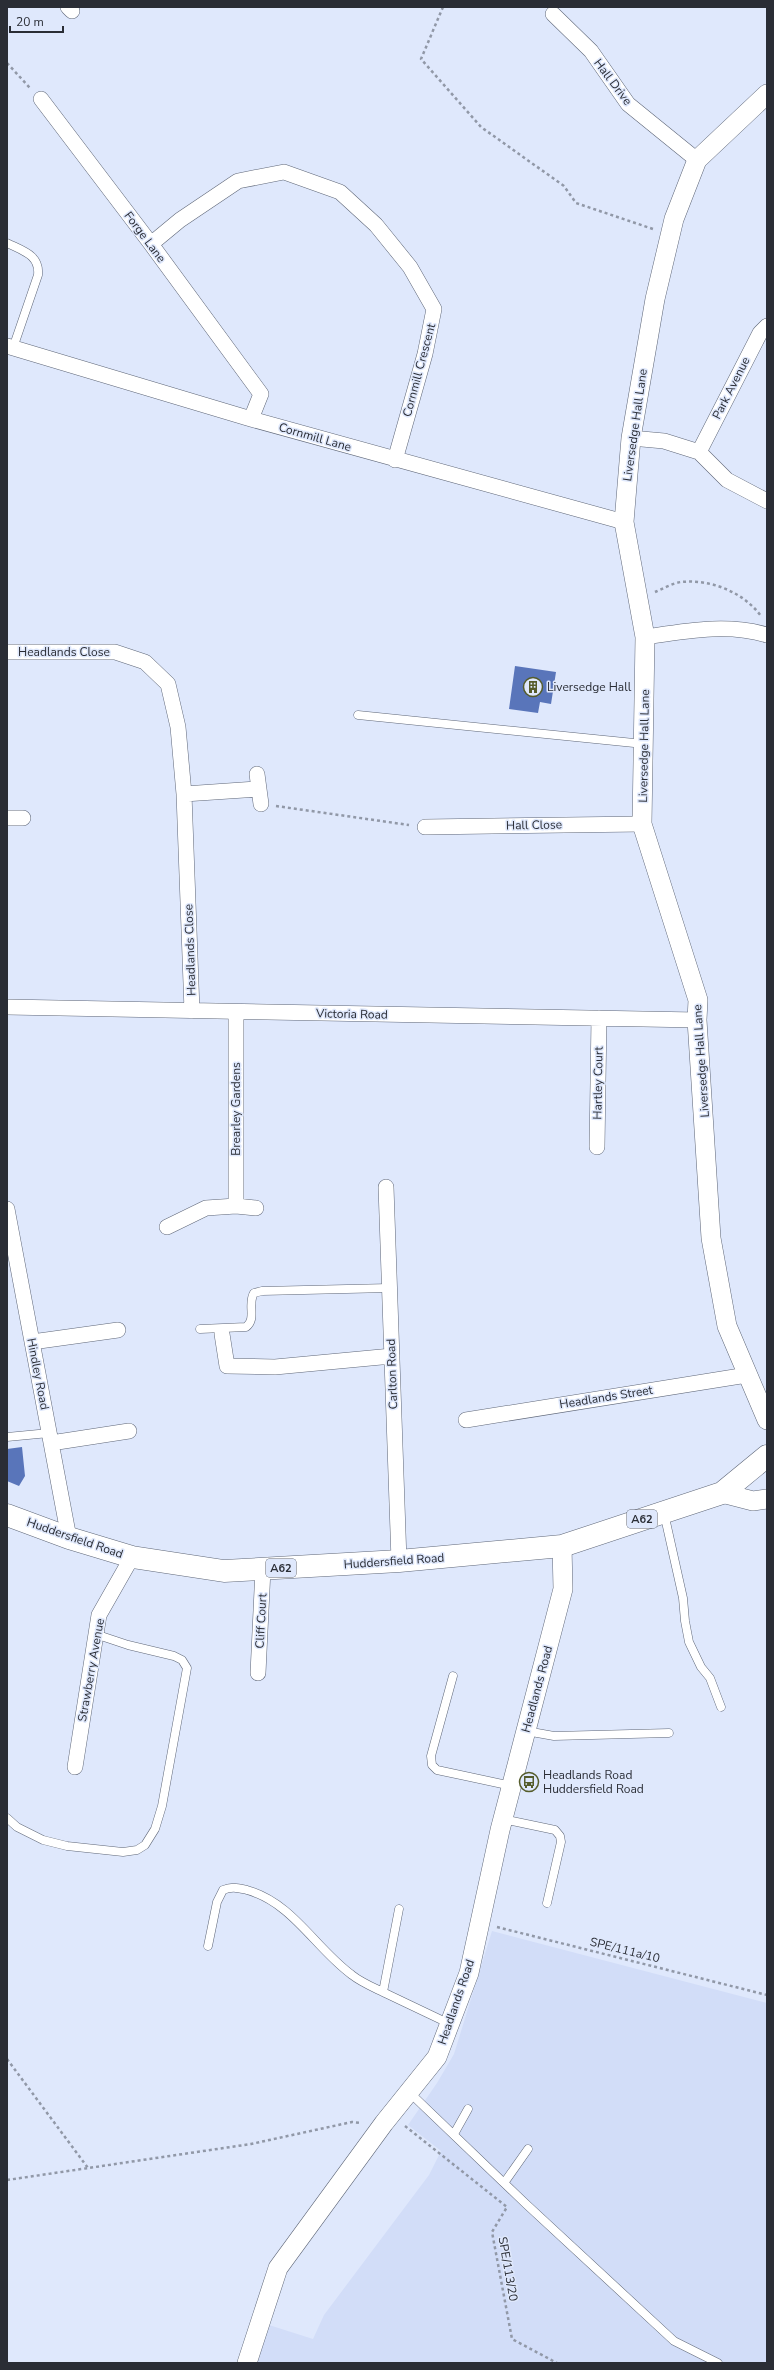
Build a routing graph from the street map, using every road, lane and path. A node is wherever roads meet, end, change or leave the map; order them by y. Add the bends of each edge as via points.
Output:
1 (443, 7) edge
2 (553, 14) dead end
3 (7, 63) edge
4 (767, 94) edge
5 (40, 99) joint
6 (697, 160) junction
7 (670, 234) junction
8 (7, 243) edge
9 (151, 244) junction
10 (767, 326) edge
11 (10, 347) edge
12 (251, 419) junction
13 (631, 438) junction
14 (699, 452) junction
15 (395, 460) junction
16 (767, 501) edge
17 (624, 522) junction
18 (638, 599) junction
19 (762, 618) dead end
20 (767, 636) edge
21 (645, 637) junction
22 (7, 652) edge
23 (358, 715) dead end
24 (644, 744) junction
25 (184, 794) junction
26 (261, 804) joint
27 (7, 818) edge
28 (23, 818) dead end
29 (642, 824) junction
30 (425, 827) joint
31 (7, 1007) edge
32 (192, 1011) junction
33 (236, 1012) junction
34 (599, 1018) junction
35 (697, 1020) junction
36 (597, 1147) dead end
37 (386, 1187) dead end
38 (236, 1206) junction
39 (256, 1208) dead end
40 (7, 1209) edge
41 (167, 1227) dead end
42 (389, 1288) junction
43 (200, 1329) dead end
44 (118, 1330) dead end
45 (222, 1334) dead end
46 (32, 1342) junction
47 (392, 1356) junction
48 (747, 1375) junction
49 (466, 1420) dead end
50 (767, 1420) edge
51 (129, 1431) dead end
52 (7, 1437) edge
53 (50, 1438) junction
54 (767, 1456) edge
55 (722, 1493) junction
56 (767, 1500) edge
57 (664, 1512) junction
58 (7, 1515) edge
59 (69, 1538) junction
60 (562, 1546) junction
61 (132, 1557) junction
62 (399, 1561) junction
63 (263, 1569) junction
64 (95, 1634) junction
65 (258, 1674) dead end
66 (453, 1676) dead end
67 (721, 1707) dead end
68 (526, 1731) junction
69 (669, 1733) dead end
70 (75, 1767) dead end
71 (512, 1786) junction
72 (7, 1818) edge
73 (503, 1819) junction
74 (547, 1903) dead end
75 (399, 1909) dead end
76 (479, 1922) junction
77 (208, 1946) dead end
78 (383, 1992) junction
79 (767, 1995) edge
80 (450, 2024) junction
81 (7, 2059) edge
82 (409, 2092) junction
83 (468, 2109) dead end
84 (387, 2119) junction
85 (454, 2134) junction
86 (528, 2149) dead end
87 (88, 2168) junction
88 (7, 2180) edge
89 (504, 2183) junction
90 (247, 2363) edge
91 (557, 2363) edge
92 (718, 2363) edge

1 - 7 path via 421,60 481,127 564,186 576,203
2 - 6 street, Hall Drive via 591,51 628,104
3 - 5 path
4 - 6 street, Liversedge Hall Lane
5 - 9 street, Forge Lane
6 - 7 street, Liversedge Hall Lane
7 - 13 street, Liversedge Hall Lane via 655,299
8 - 11 lane via 36,260 39,266 38,276
9 - 12 street, Forge Lane via 261,394
9 - 15 street, Cornmill Crescent via 180,220 238,181 284,172 340,192 376,226 405,261 434,309 425,354
10 - 14 street, Park Avenue via 760,333
11 - 12 street, Cornmill Lane
12 - 15 street, Cornmill Lane
13 - 14 street via 664,441
13 - 17 street, Liversedge Hall Lane
14 - 16 street via 727,480
15 - 17 street, Cornmill Lane
17 - 18 street, Liversedge Hall Lane
18 - 19 path via 680,582 720,586 753,605
18 - 21 street, Liversedge Hall Lane
20 - 21 street via 747,629 700,629
21 - 24 street, Liversedge Hall Lane
22 - 25 street, Headlands Close via 115,652 144,662 168,684 178,727
23 - 24 lane
24 - 29 street, Liversedge Hall Lane
25 - 26 street via 257,782
25 - 32 street, Headlands Close
26 - 30 path
27 - 28 street
29 - 30 street, Hall Close
29 - 35 street, Liversedge Hall Lane via 698,1000
31 - 32 street, Victoria Road
32 - 33 street, Victoria Road
33 - 34 street, Victoria Road
33 - 38 street, Brearley Gardens
34 - 35 street, Victoria Road
34 - 36 street, Hartley Court
35 - 48 street, Liversedge Hall Lane via 711,1238 727,1326
37 - 42 street, Carlton Road
38 - 39 street
38 - 41 street via 206,1208
40 - 46 street, Hindley Road
42 - 43 lane via 262,1291 254,1293 250,1299 252,1319 246,1327
42 - 47 street, Carlton Road
44 - 46 street
45 - 47 street via 227,1366 275,1366
46 - 53 street, Hindley Road
47 - 62 street, Carlton Road
48 - 49 street, Headlands Street
48 - 50 street, Liversedge Hall Lane
51 - 53 street
52 - 53 lane
53 - 59 street, Hindley Road
54 - 55 main road, Huddersfield Road / A62
55 - 56 street via 753,1501
55 - 57 main road, Huddersfield Road / A62
57 - 60 main road, Huddersfield Road / A62
57 - 67 lane via 684,1598 684,1621 689,1642 697,1661 710,1678
58 - 59 main road, Huddersfield Road / A62
59 - 61 main road, Huddersfield Road / A62
60 - 62 main road, Huddersfield Road / A62
60 - 68 street, Headlands Road via 563,1589
61 - 63 main road, Huddersfield Road / A62 via 224,1571
61 - 64 street, Strawberry Avenue via 99,1616
62 - 63 main road, Huddersfield Road / A62
63 - 65 street, Cliff Court
64 - 70 street, Strawberry Avenue
64 - 72 lane via 174,1656 182,1660 187,1668 162,1806 155,1829 145,1846 123,1852 43,1840 17,1827
66 - 71 lane via 431,1756 432,1765 437,1770
68 - 69 lane via 554,1736
68 - 71 street, Headlands Road
71 - 73 street, Headlands Road
73 - 74 lane via 555,1830 560,1836 561,1842
73 - 76 street, Headlands Road
75 - 78 lane
76 - 79 path, SPE/111a/10
76 - 80 street, Headlands Road via 469,1973
77 - 78 lane via 220,1895 229,1888 247,1890 266,1897 282,1908 307,1929 327,1954 352,1976
78 - 80 lane
80 - 82 street, Headlands Road via 437,2057
81 - 87 path
82 - 84 street, Headlands Road
82 - 85 lane
83 - 85 lane
84 - 87 path via 352,2122 251,2144
84 - 90 street, Headlands Road via 278,2268
84 - 91 path, SPE/113/20 via 507,2207 492,2232 512,2339
85 - 89 lane
86 - 89 lane
87 - 88 path
89 - 92 lane via 674,2341

